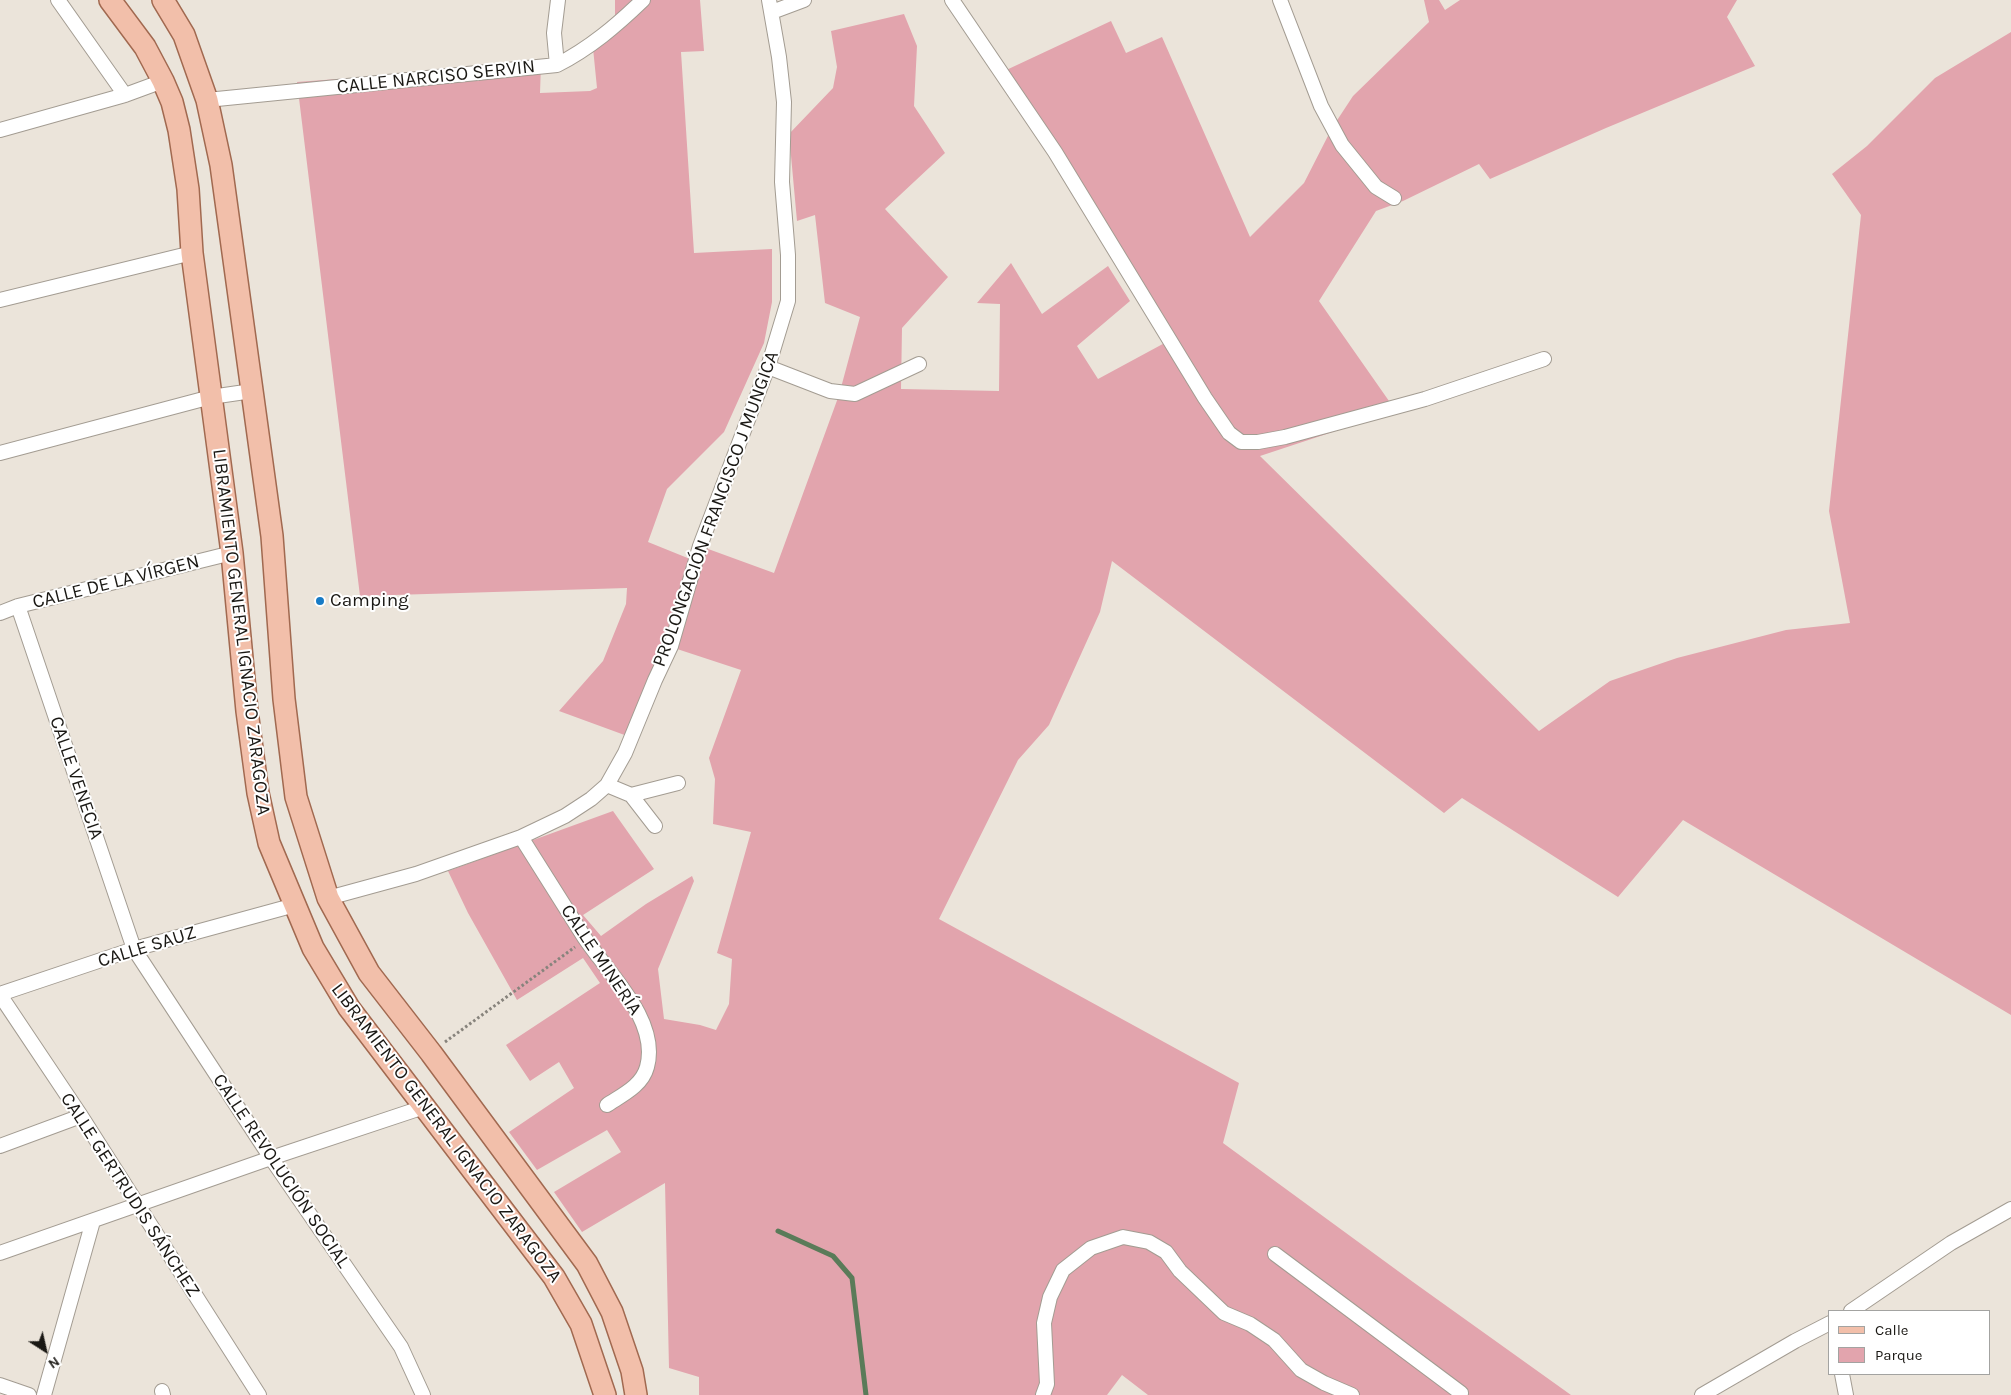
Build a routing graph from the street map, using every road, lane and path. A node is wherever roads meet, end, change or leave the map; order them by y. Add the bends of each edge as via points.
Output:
1 (58, 0) edge
2 (110, 0) edge
3 (163, 0) edge
4 (558, 0) edge
5 (643, 0) edge
6 (804, 0) edge
7 (952, 0) edge
8 (1280, 0) edge
9 (770, 6) edge
10 (557, 65) junction
11 (163, 81) junction
12 (125, 95) junction
13 (207, 100) junction
14 (0, 130) edge
15 (1394, 198) dead end
16 (192, 252) junction
17 (0, 300) edge
18 (1544, 359) dead end
19 (919, 364) dead end
20 (768, 367) junction
21 (252, 391) junction
22 (204, 399) junction
23 (0, 453) edge
24 (232, 554) junction
25 (18, 606) junction
26 (0, 613) edge
27 (678, 783) dead end
28 (607, 785) junction
29 (631, 795) junction
30 (655, 826) dead end
31 (521, 837) junction
32 (328, 898) junction
33 (294, 905) junction
34 (586, 939) junction
35 (134, 949) junction
36 (0, 995) edge
37 (431, 1053) junction
38 (607, 1104) dead end
39 (424, 1107) junction
40 (80, 1116) junction
41 (0, 1146) edge
42 (271, 1158) junction
43 (137, 1205) junction
44 (2011, 1209) edge
45 (93, 1221) junction
46 (0, 1253) edge
47 (1275, 1254) dead end
48 (1852, 1310) edge
49 (1828, 1325) edge
50 (1842, 1375) edge
51 (0, 1385) edge
52 (1460, 1394) edge
53 (29, 1395) edge
54 (44, 1395) edge
55 (260, 1395) edge
56 (423, 1395) edge
57 (604, 1395) edge
58 (636, 1395) edge
59 (1043, 1395) edge
60 (1352, 1395) edge
61 (1702, 1395) edge
62 (1846, 1395) edge

1 - 12 street
2 - 11 main road, LIBRAMIENTO GENERAL IGNACIO ZARAGOZA via 145,47
3 - 13 main road, LIBRAMIENTO GENERAL IGNACIO ZARAGOZA via 184,35
4 - 10 street via 554,33
5 - 10 street, CALLE NARCISO SERVIN via 617,26
6 - 9 street
7 - 18 street via 1054,152 1205,398 1229,433 1241,442 1285,437 1425,399
8 - 15 street via 1321,106 1342,145 1376,187
9 - 20 street, PROLONGACIÓN FRANCISCO J MUNGICA via 784,102 782,182 788,301
10 - 13 street, CALLE NARCISO SERVIN
11 - 12 street
11 - 16 main road, LIBRAMIENTO GENERAL IGNACIO ZARAGOZA via 172,102 183,155
12 - 14 street
13 - 21 main road, LIBRAMIENTO GENERAL IGNACIO ZARAGOZA via 221,165
16 - 17 street
16 - 22 main road, LIBRAMIENTO GENERAL IGNACIO ZARAGOZA
19 - 20 street via 855,394 830,390
20 - 28 street, PROLONGACIÓN FRANCISCO J MUNGICA via 700,546 672,646 625,753
21 - 22 street
21 - 32 main road, LIBRAMIENTO GENERAL IGNACIO ZARAGOZA via 272,536 284,699 296,797
22 - 23 street
22 - 24 main road, LIBRAMIENTO GENERAL IGNACIO ZARAGOZA
24 - 25 street, CALLE DE LA VÍRGEN
24 - 33 main road, LIBRAMIENTO GENERAL IGNACIO ZARAGOZA via 258,793 269,843
25 - 26 street, CALLE DE LA VÍRGEN
25 - 35 street, CALLE VENECIA
27 - 29 street
28 - 29 street
28 - 31 street, PROLONGACIÓN FRANCISCO J MUNGICA via 565,816
29 - 30 street
31 - 32 street, PROLONGACIÓN FRANCISCO J MUNGICA via 416,874
31 - 34 street, CALLE MINERÍA
32 - 37 main road, LIBRAMIENTO GENERAL IGNACIO ZARAGOZA via 369,973
33 - 35 street, CALLE SAUZ
33 - 39 main road, LIBRAMIENTO GENERAL IGNACIO ZARAGOZA via 313,948 349,1008
34 - 37 path
34 - 38 street, CALLE MINERÍA via 627,992 643,1023 649,1046 647,1067 636,1085
35 - 36 street, CALLE SAUZ
35 - 42 street, CALLE REVOLUCIÓN SOCIAL
36 - 40 street, CALLE GERTRUDIS SÁNCHEZ
37 - 58 main road, LIBRAMIENTO GENERAL IGNACIO ZARAGOZA via 587,1264 612,1312 632,1371
39 - 42 street
39 - 57 main road, LIBRAMIENTO GENERAL IGNACIO ZARAGOZA via 554,1277 581,1324
40 - 41 street
40 - 43 street, CALLE GERTRUDIS SÁNCHEZ
42 - 43 street
42 - 56 street, CALLE REVOLUCIÓN SOCIAL via 400,1347
43 - 45 street
43 - 55 street, CALLE GERTRUDIS SÁNCHEZ
44 - 48 street via 1951,1243
45 - 46 street
45 - 54 street
47 - 52 street
49 - 61 street via 1795,1340
50 - 62 street
51 - 53 street
59 - 60 street via 1047,1384 1044,1323 1050,1297 1063,1270 1091,1248 1124,1237 1149,1242 1166,1252 1187,1278 1224,1313 1250,1324 1274,1340 1301,1370

